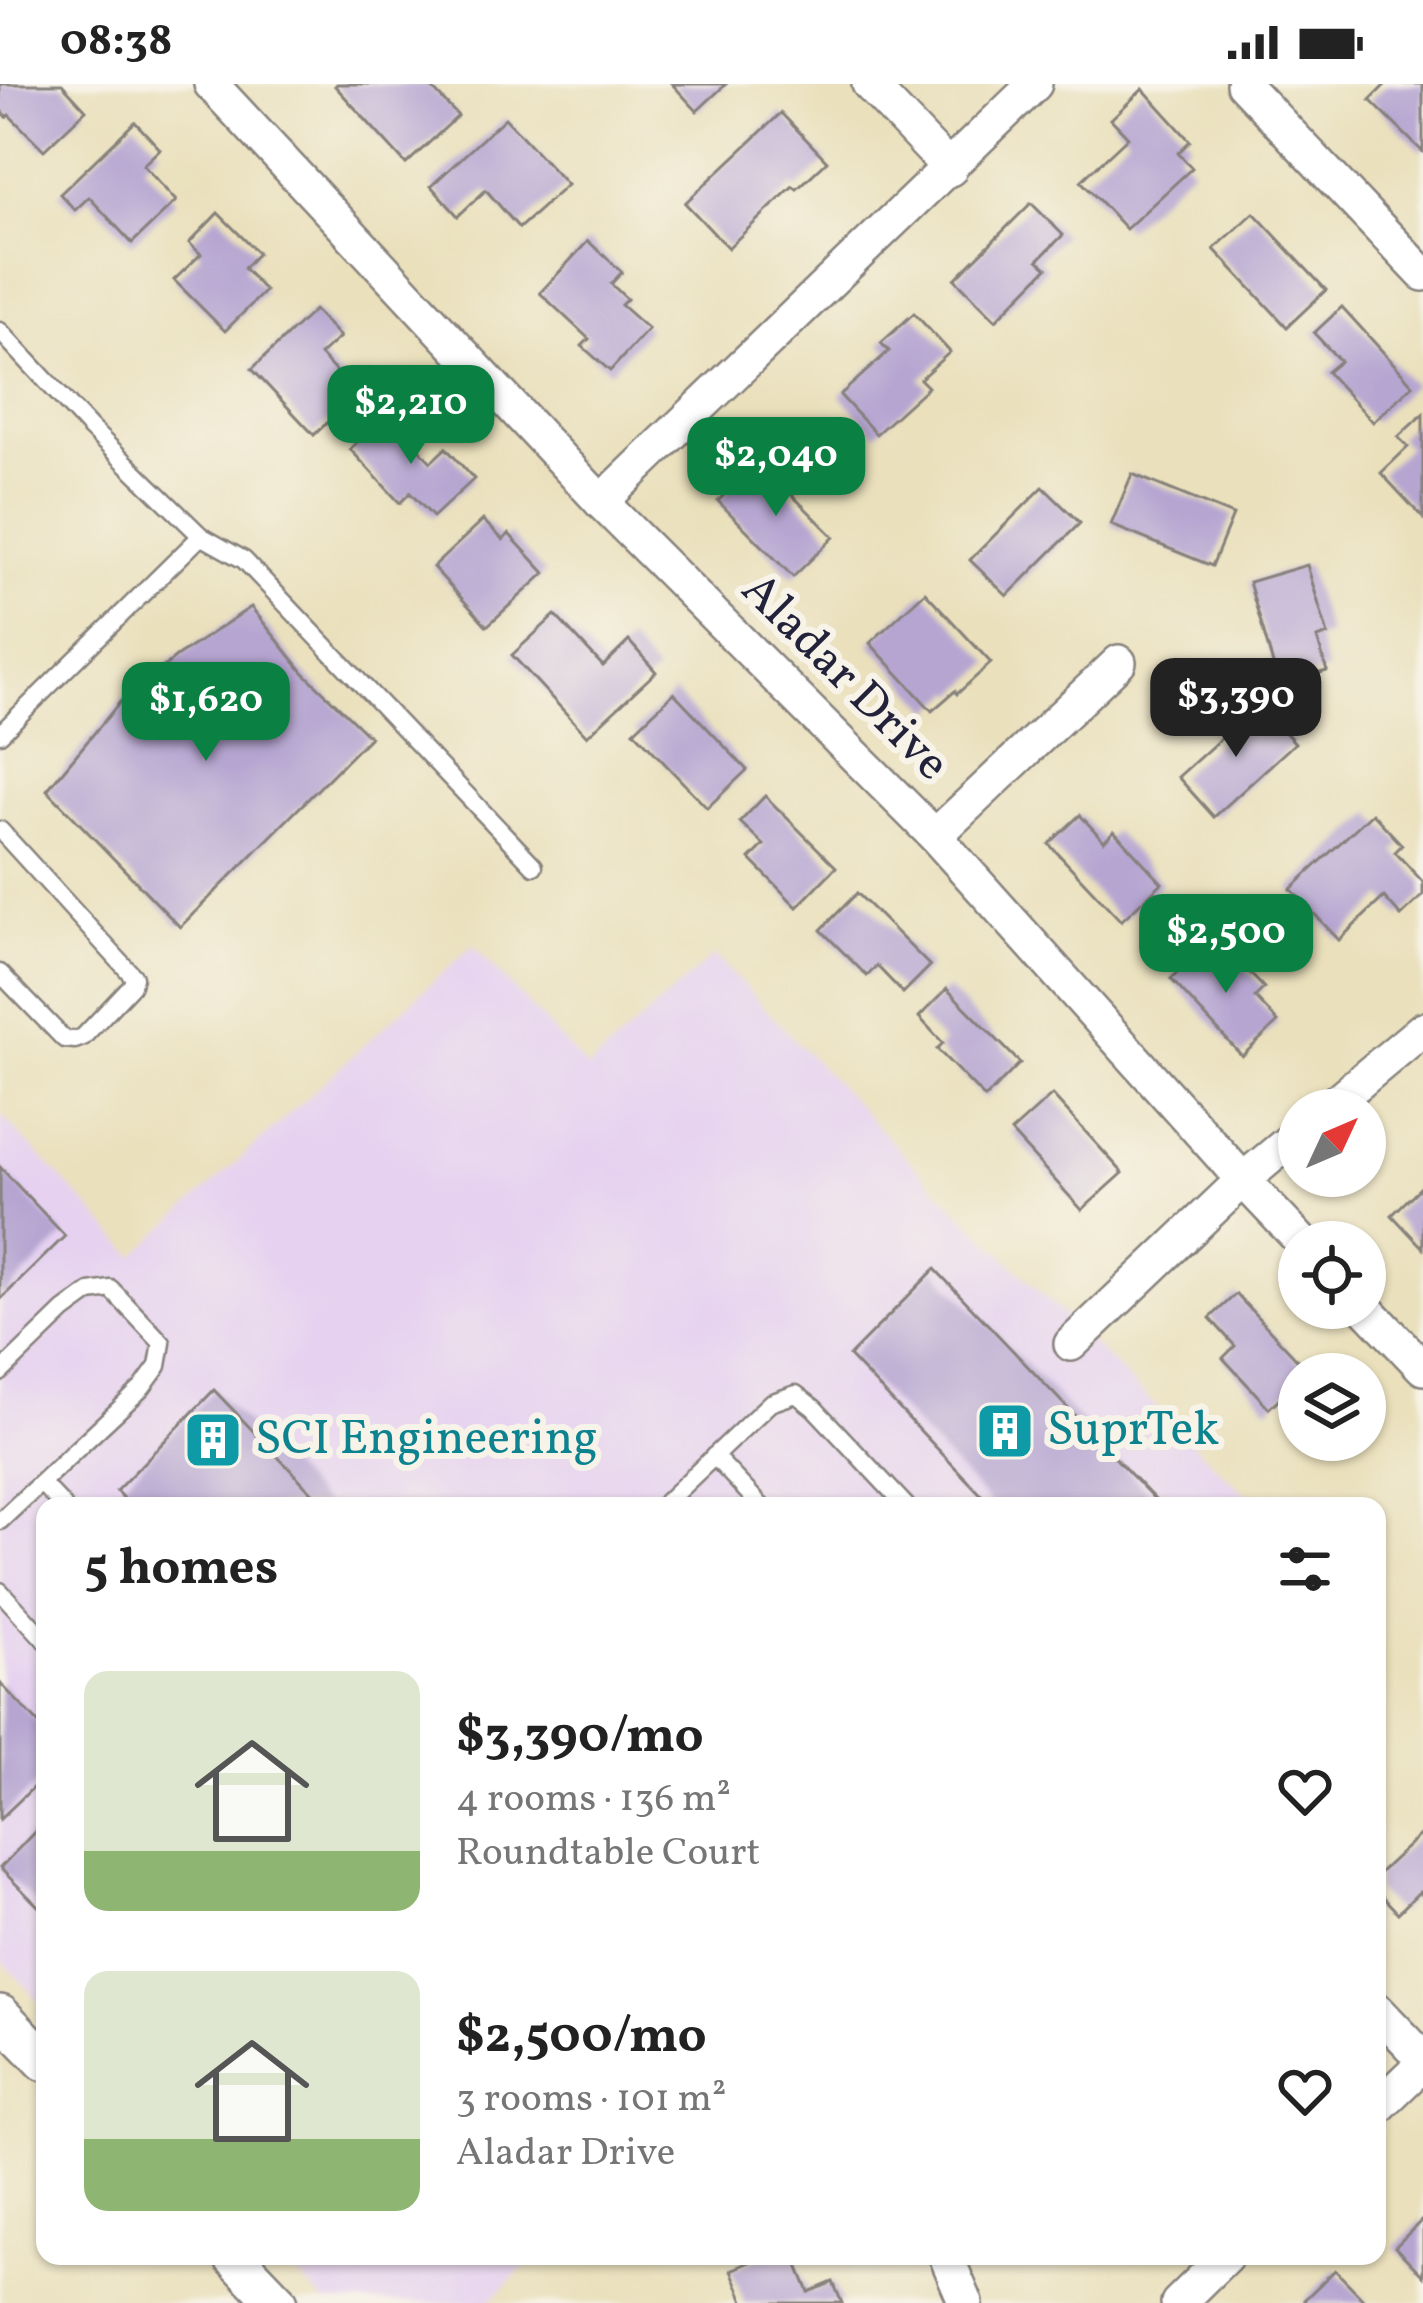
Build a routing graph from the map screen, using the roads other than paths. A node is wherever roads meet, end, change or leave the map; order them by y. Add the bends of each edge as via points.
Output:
1 (212, 84) edge
2 (869, 84) edge
3 (1035, 84) edge
4 (1243, 84) edge
5 (950, 169) junction
6 (1423, 274) edge
7 (0, 331) edge
8 (601, 502) junction
9 (201, 536) junction
10 (1119, 662) dead end
11 (0, 734) edge
12 (0, 830) edge
13 (935, 836) junction
14 (534, 866) dead end
15 (0, 973) edge
16 (1423, 1029) edge
17 (1351, 1089) edge
18 (1278, 1151) edge
19 (1243, 1180) junction
20 (1282, 1221) edge
21 (1386, 1329) edge
22 (1071, 1344) dead end
23 (1423, 1368) edge
24 (0, 1372) edge
25 (714, 1456) junction
26 (41, 1483) junction
27 (54, 1497) edge
28 (671, 1497) edge
29 (753, 1497) edge
30 (898, 1497) edge
31 (0, 1521) edge
32 (0, 1591) edge
33 (36, 1630) edge
34 (0, 2015) edge
35 (1386, 2020) edge
36 (36, 2052) edge
37 (1423, 2061) edge
38 (1386, 2099) edge
39 (242, 2265) edge
40 (950, 2265) edge
41 (1217, 2265) edge
42 (278, 2303) edge
43 (966, 2303) edge
44 (1178, 2303) edge

1 - 8 street, Aladar Drive
2 - 5 street
3 - 5 street
4 - 6 street
5 - 8 street
7 - 9 lane
8 - 13 street, Aladar Drive
9 - 11 lane
9 - 14 lane via 244,560
10 - 13 street
12 - 15 lane via 134,977 75,1040 64,1039
13 - 19 street, Aladar Drive
16 - 17 street
18 - 19 street
19 - 20 street, Aladar Drive
19 - 22 street
21 - 23 street
24 - 26 lane via 90,1292 111,1289 162,1343 142,1388
25 - 28 lane
25 - 29 lane
25 - 30 lane via 770,1403 796,1394
26 - 27 lane
26 - 31 lane
32 - 33 lane
34 - 36 street
35 - 37 street
37 - 38 street
39 - 42 street
40 - 43 street
41 - 44 street

